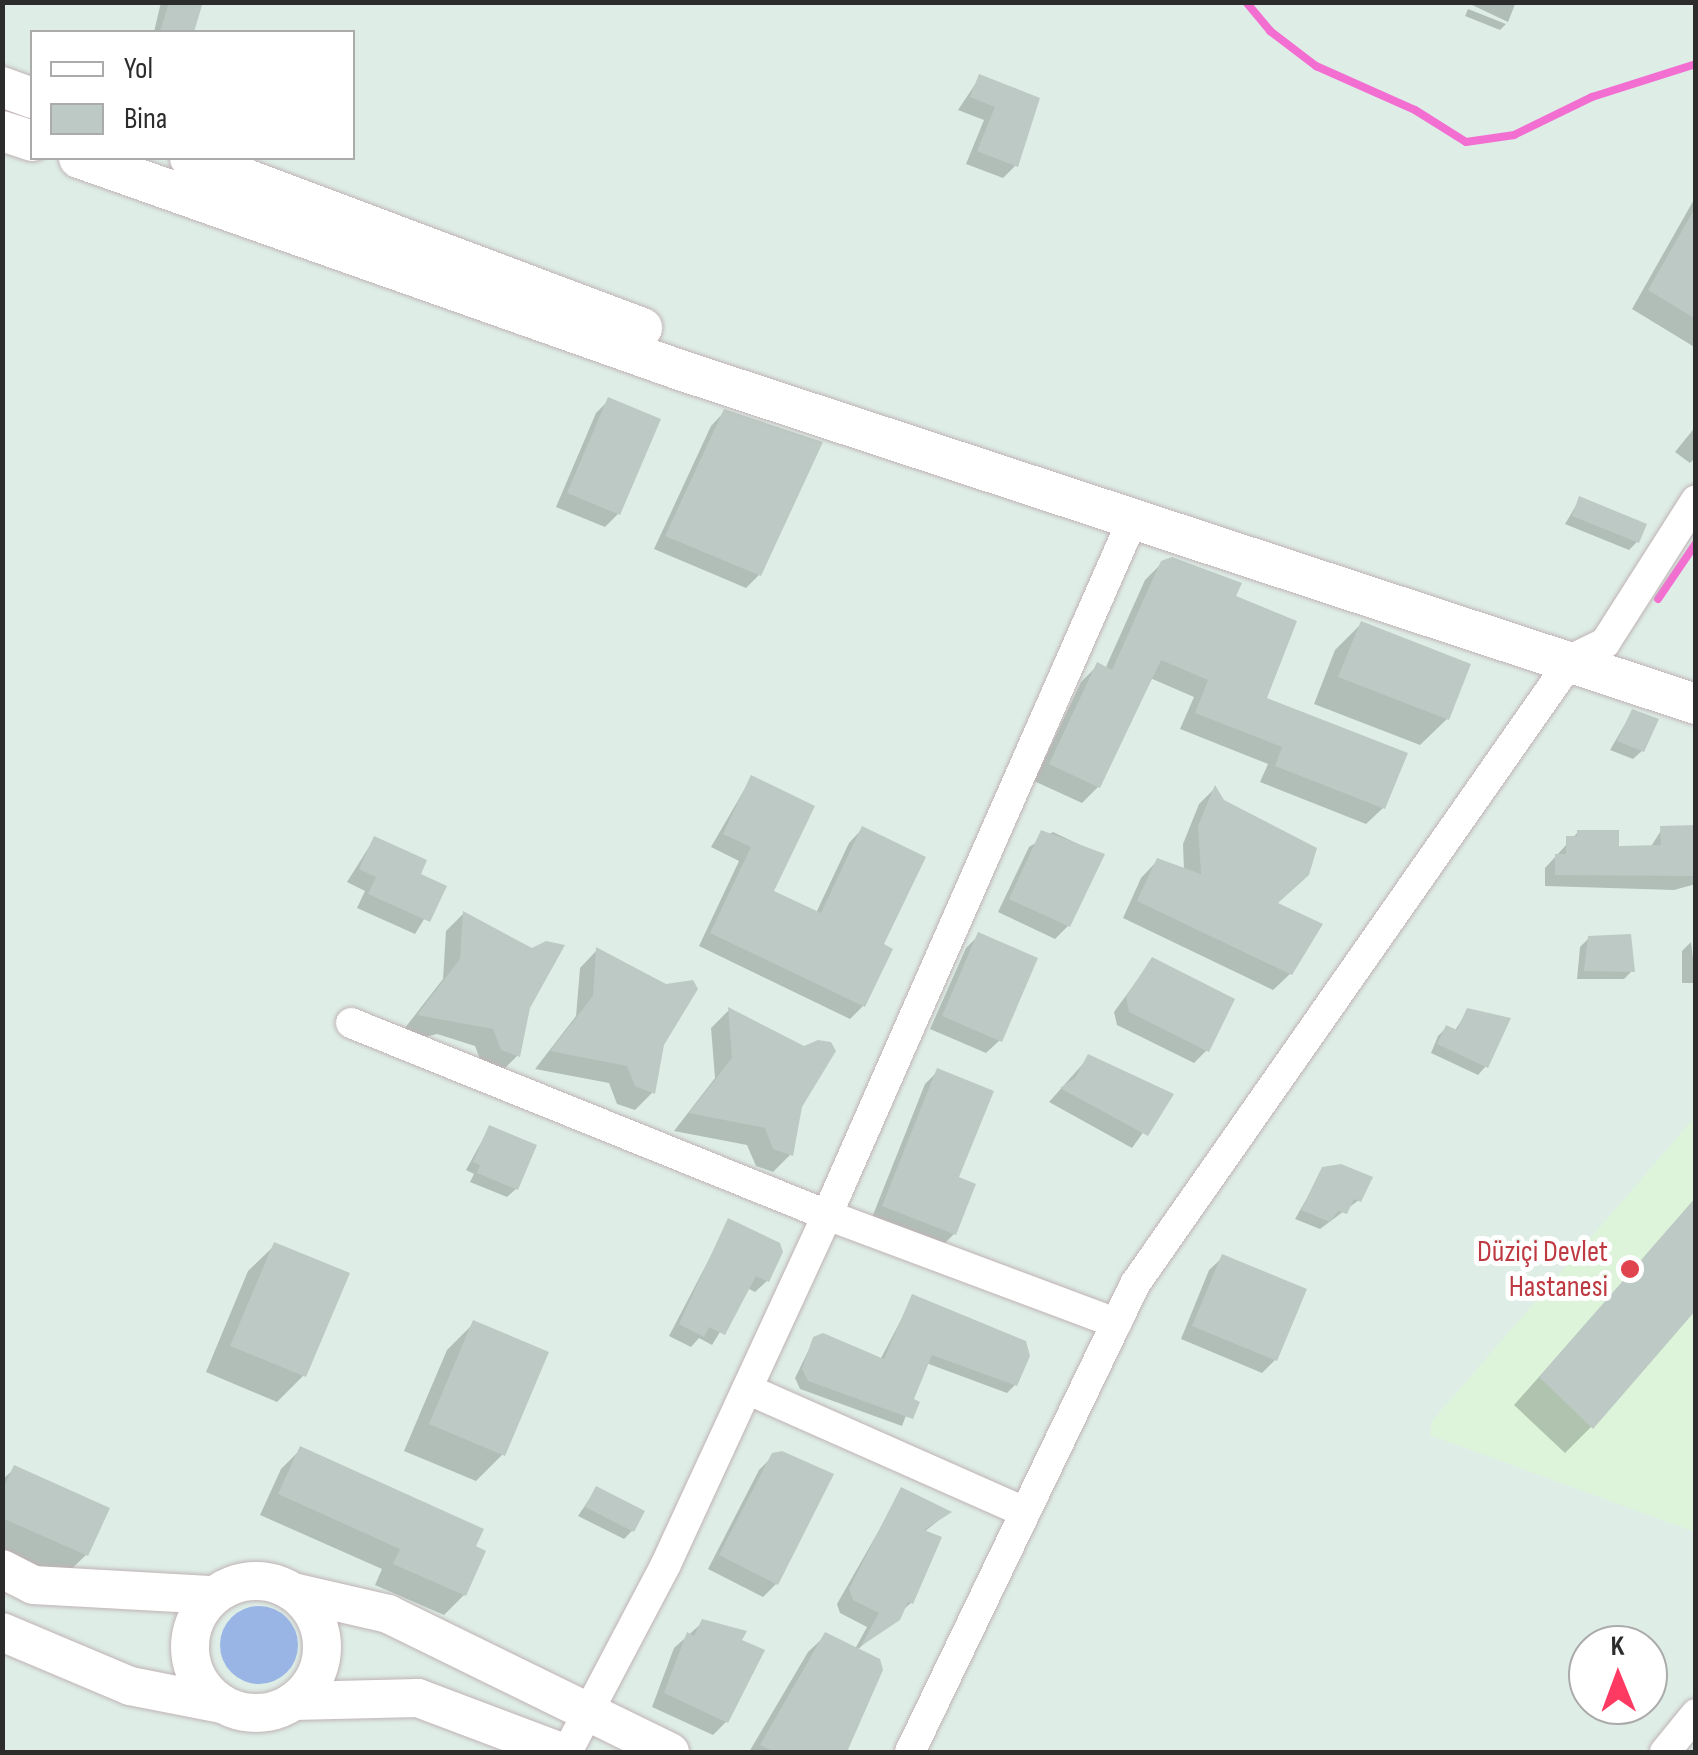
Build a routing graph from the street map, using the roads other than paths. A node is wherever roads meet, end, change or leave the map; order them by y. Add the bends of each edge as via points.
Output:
1 (2, 87) edge
2 (30, 97) edge
3 (2, 130) edge
4 (30, 140) edge
5 (85, 160) edge
6 (195, 160) edge
7 (1696, 500) edge
8 (1134, 518) junction
9 (1589, 651) junction
10 (1696, 675) edge
11 (1696, 704) edge
12 (351, 1023) dead end
13 (827, 1215) junction
14 (1116, 1323) junction
15 (747, 1389) junction
16 (1025, 1512) junction
17 (2, 1570) edge
18 (294, 1592) junction
19 (214, 1595) junction
20 (2, 1632) edge
21 (294, 1702) junction
22 (222, 1704) junction
23 (590, 1710) junction
24 (1696, 1714) edge
25 (564, 1752) edge
26 (670, 1752) edge
27 (910, 1752) edge
28 (1666, 1752) edge

1 - 2 main road
3 - 4 main road
5 - 8 main road via 683,371
6 - 9 main road via 674,340
7 - 9 street
8 - 9 main road
8 - 13 street
9 - 10 main road
9 - 11 main road
9 - 14 street via 1135,1284
12 - 13 street
13 - 14 street
13 - 15 street
14 - 16 street
15 - 16 street
15 - 23 street
16 - 27 street
17 - 19 street via 33,1585
18 - 19 street via 261,1580
18 - 21 street via 322,1638 316,1674
18 - 23 street via 388,1614
19 - 22 street via 194,1620 190,1658 196,1676
20 - 22 street via 130,1686
21 - 22 street via 259,1713
21 - 25 street via 418,1698
23 - 25 street
23 - 26 street
24 - 28 street

